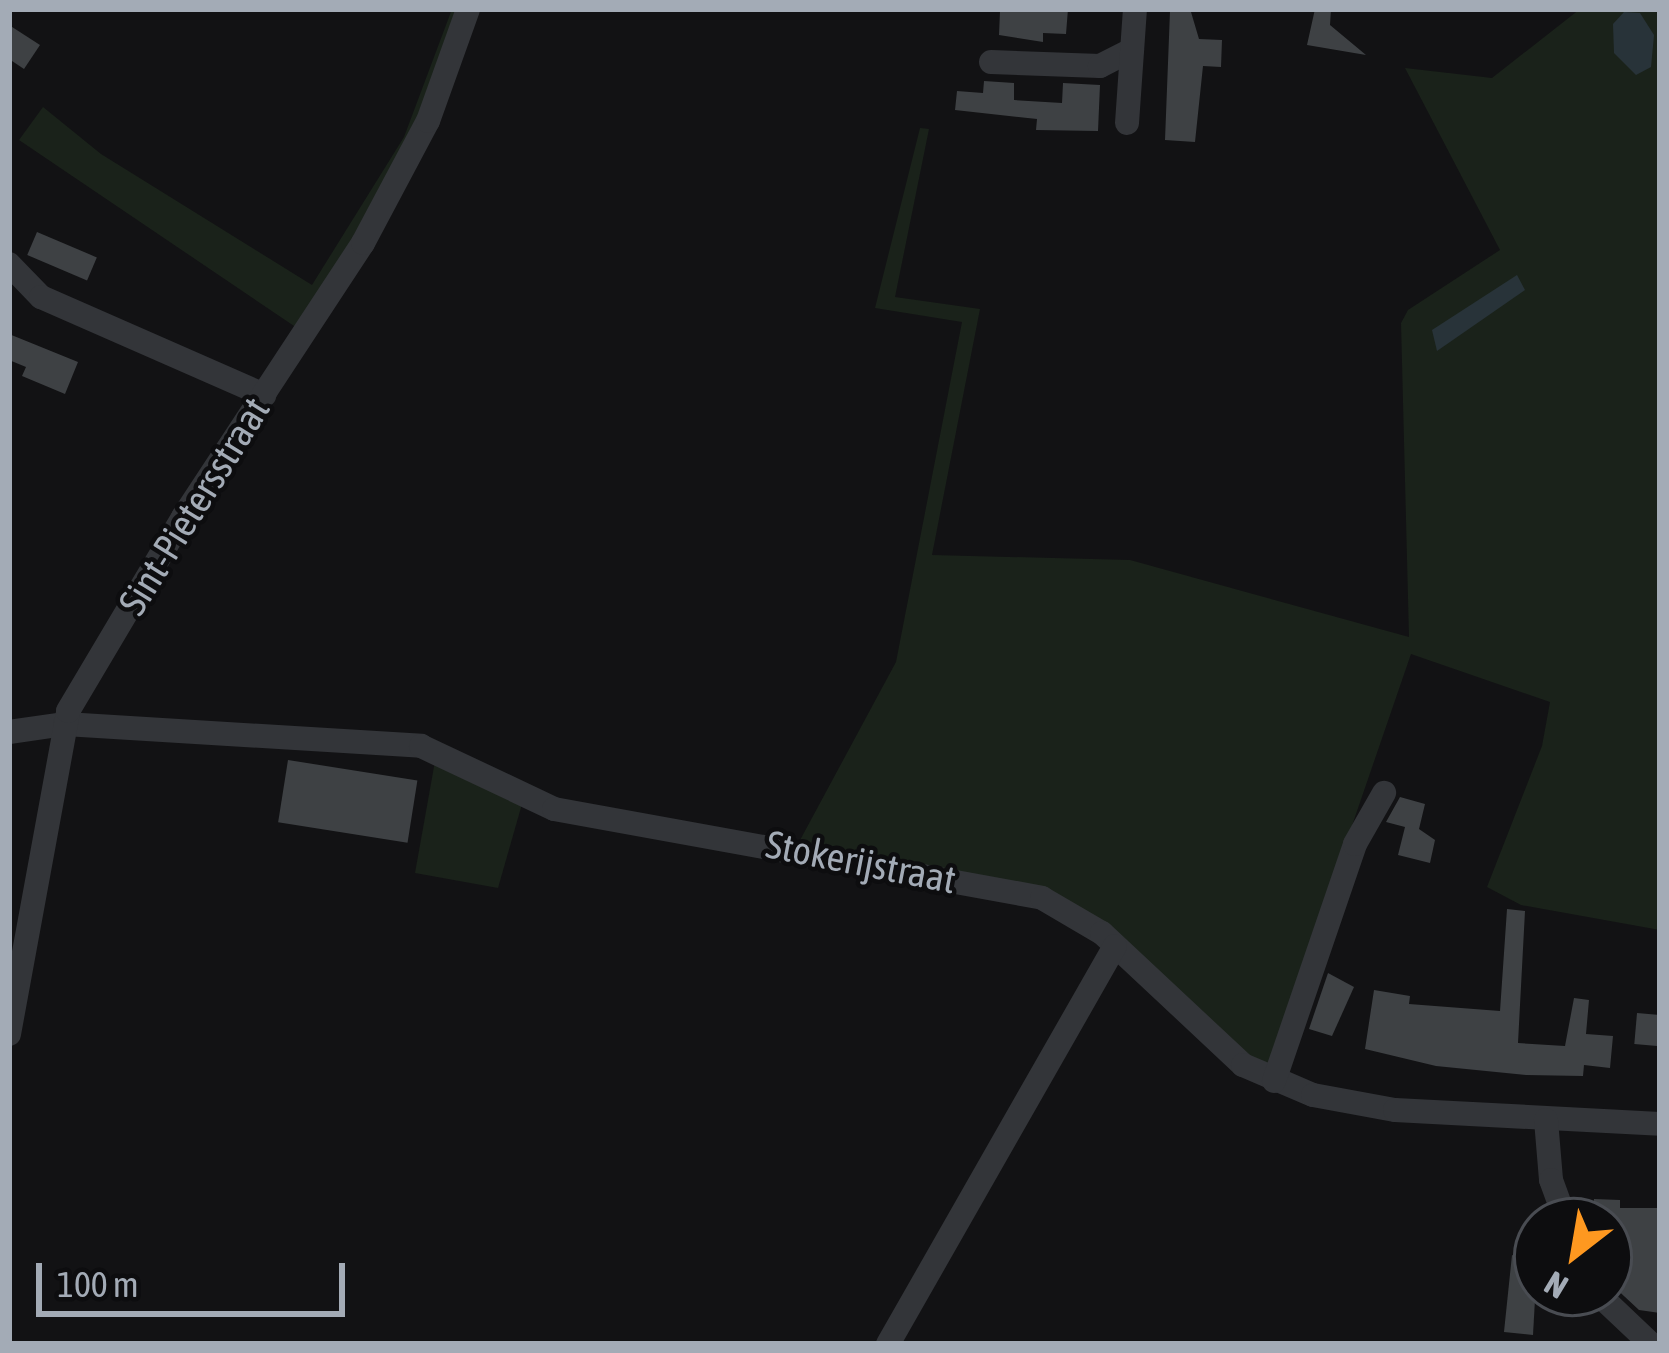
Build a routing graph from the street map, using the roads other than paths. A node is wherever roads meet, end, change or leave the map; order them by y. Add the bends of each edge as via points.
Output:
1 (468, 9) edge
2 (1135, 9) edge
3 (1132, 50) junction
4 (991, 62) dead end
5 (1127, 123) dead end
6 (9, 264) edge
7 (264, 395) junction
8 (65, 724) junction
9 (9, 732) edge
10 (1384, 793) dead end
11 (1115, 946) junction
12 (9, 1034) edge
13 (1274, 1081) junction
14 (1546, 1120) junction
15 (1660, 1124) edge
16 (1557, 1197) edge
17 (1623, 1317) edge
18 (888, 1344) edge
19 (1651, 1344) edge

1 - 7 street, Sint-Pietersstraat via 428,121 362,243
2 - 3 street
3 - 4 street via 1100,67
3 - 5 street
6 - 7 street via 41,297
7 - 8 street, Sint-Pietersstraat via 156,560
8 - 9 street, Stokerijstraat
8 - 11 street, Stokerijstraat via 422,746 554,809 1042,898 1076,913
8 - 12 street, Sint-Pietersstraat
10 - 13 street via 1355,844
11 - 13 street, Stokerijstraat via 1196,1027
11 - 18 street
13 - 14 street, Stokerijstraat via 1395,1110
14 - 15 street, Stokerijstraat
14 - 16 street
17 - 19 street

